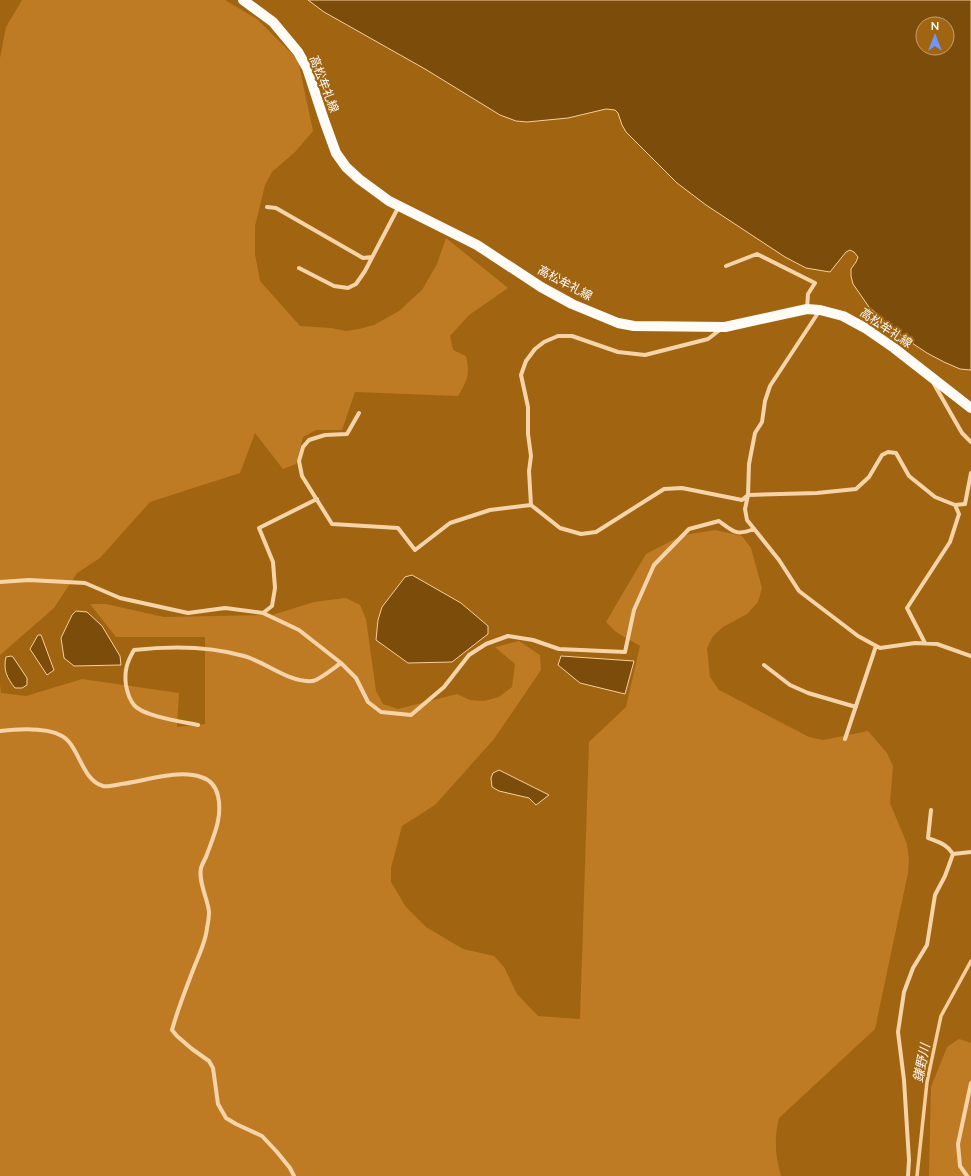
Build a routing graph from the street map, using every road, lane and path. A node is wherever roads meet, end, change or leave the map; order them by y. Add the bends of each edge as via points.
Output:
1 (243, 0) edge
2 (399, 206) junction
3 (267, 207) dead end
4 (372, 258) junction
5 (726, 266) dead end
6 (299, 268) dead end
7 (807, 309) junction
8 (820, 310) junction
9 (725, 327) junction
10 (930, 377) junction
11 (971, 408) edge
12 (359, 412) dead end
13 (971, 442) edge
14 (971, 473) edge
15 (748, 495) junction
16 (317, 499) junction
17 (531, 505) junction
18 (956, 505) junction
19 (754, 529) junction
20 (0, 582) edge
21 (263, 613) junction
22 (925, 644) junction
23 (876, 646) junction
24 (971, 656) edge
25 (341, 663) junction
26 (764, 665) dead end
27 (856, 707) junction
28 (198, 725) dead end
29 (0, 731) edge
30 (845, 739) dead end
31 (931, 810) dead end
32 (971, 852) edge
33 (953, 854) junction
34 (971, 1083) edge
35 (294, 1176) edge
36 (908, 1176) edge
37 (967, 1176) edge

1 - 2 main road, 高松牟礼線 via 273,22 298,52 307,68 336,153 346,167
2 - 4 street
2 - 9 main road, 高松牟礼線 via 478,245 541,287 572,304 618,323 634,326
3 - 4 street via 276,208 363,258
4 - 6 street via 356,284 348,288 334,286
5 - 7 street via 757,254 815,282 808,294
7 - 8 main road, 高松牟礼線
7 - 9 main road, 高松牟礼線
8 - 10 main road, 高松牟礼線 via 843,316 865,328
8 - 15 street via 770,386 762,422 755,433
9 - 17 street via 708,339 645,355 618,352 572,336 558,336 535,349 521,374 528,407
10 - 11 main road, 高松牟礼線
10 - 13 street via 962,433
12 - 16 street via 347,434 325,435 309,440 303,447 299,461 302,476
14 - 18 street via 965,504
15 - 17 street via 742,500 682,488 664,489 596,532 581,534 560,528
15 - 18 street via 856,489 869,477 882,455 896,452 909,476 935,497
15 - 19 street via 745,509 747,520
16 - 17 street via 332,524 398,528 415,550 450,524 490,510
16 - 21 street via 259,528 273,562 275,588 272,606
18 - 22 street via 959,514 950,542 907,608
19 - 23 street via 779,560 799,591 858,636
19 - 25 street via 733,532 719,521 689,529 654,565 634,610 625,652 559,649 533,640 508,636 486,644 469,656 444,687 411,715 381,712 368,702 356,678
20 - 21 street via 29,580 85,583 120,598 188,612 225,608
21 - 25 street via 299,630
22 - 23 street via 880,648
22 - 24 street via 937,644
23 - 27 street
25 - 28 street via 314,681 299,680 245,656 205,648 134,650 125,674 127,691 134,706 149,714
26 - 27 street via 790,685
27 - 30 street
29 - 35 street via 37,730 54,732 64,737 95,783 104,787 189,774 210,781 217,791 220,816 201,869 209,913 207,929 172,1030 209,1061 213,1068 218,1104 226,1118 262,1136
31 - 33 street via 928,838 944,845
32 - 33 street
33 - 36 street via 935,895 927,945 913,968 904,992 898,1032 904,1080
34 - 37 street via 958,1144 960,1166

